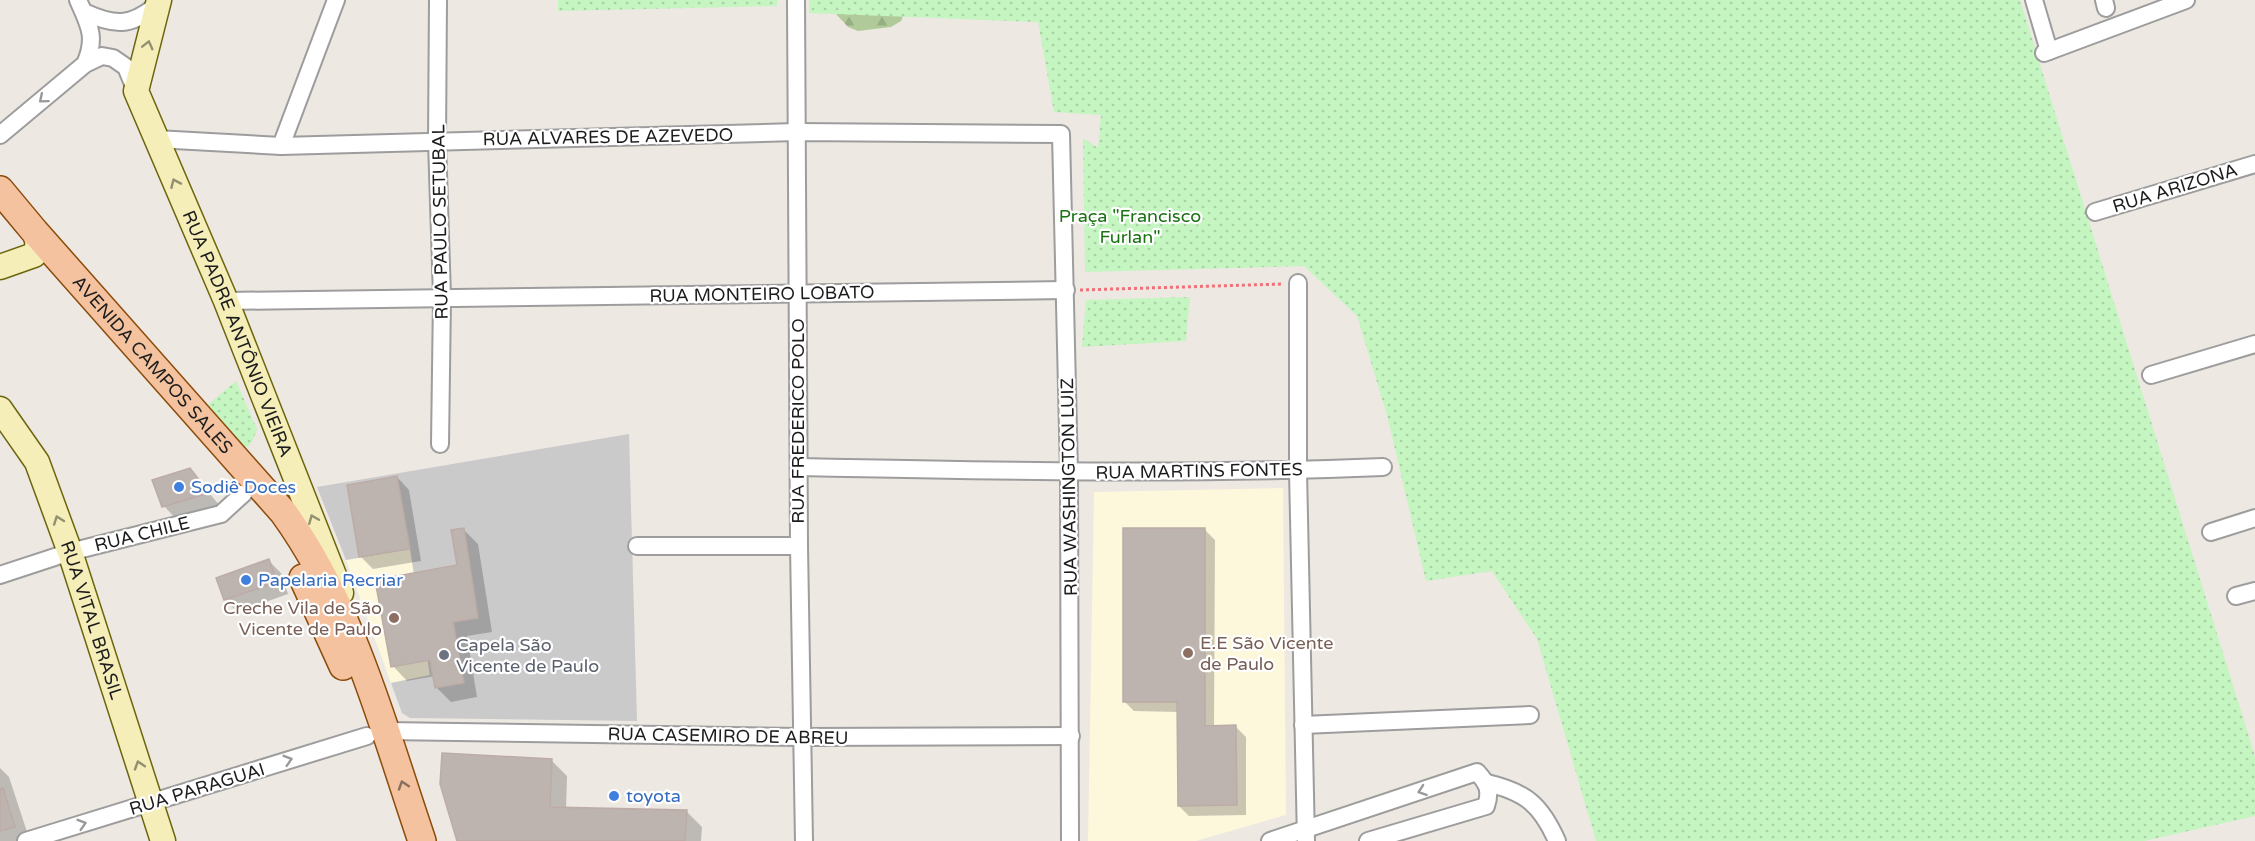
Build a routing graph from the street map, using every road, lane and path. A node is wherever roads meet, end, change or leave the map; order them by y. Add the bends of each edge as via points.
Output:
1 (336, 0) edge
2 (438, 0) edge
3 (796, 0) edge
4 (2034, 0) edge
5 (2186, 0) edge
6 (158, 3) edge
7 (81, 6) edge
8 (85, 64) junction
9 (136, 91) junction
10 (797, 132) junction
11 (1061, 134) joint
12 (0, 135) edge
13 (156, 139) junction
14 (437, 141) junction
15 (281, 146) junction
16 (2255, 164) edge
17 (0, 190) edge
18 (2095, 212) dead end
19 (0, 217) edge
20 (34, 244) junction
21 (0, 267) edge
22 (1298, 283) joint
23 (1066, 290) junction
24 (798, 294) junction
25 (442, 297) junction
26 (226, 301) junction
27 (2255, 344) edge
28 (2151, 375) dead end
29 (0, 409) edge
30 (440, 444) dead end
31 (799, 467) junction
32 (1383, 467) dead end
33 (1298, 471) junction
34 (1069, 473) junction
35 (244, 493) junction
36 (2255, 518) edge
37 (2211, 532) dead end
38 (637, 546) dead end
39 (798, 546) junction
40 (70, 552) junction
41 (0, 575) edge
42 (2255, 591) edge
43 (2236, 597) dead end
44 (342, 614) junction
45 (1530, 715) dead end
46 (1303, 725) junction
47 (376, 733) junction
48 (1071, 736) junction
49 (803, 737) junction
50 (1482, 778) junction
51 (152, 803) junction
52 (1306, 836) edge
53 (26, 841) edge
54 (163, 841) edge
55 (402, 841) edge
56 (422, 841) edge
57 (804, 841) edge
58 (1070, 841) edge
59 (1270, 841) edge
60 (1368, 841) edge
61 (1557, 841) edge

1 - 15 street
2 - 14 street, RUA PAULO SETUBAL
3 - 10 street, RUA FREDERICO POLO
4 - 5 street via 2046,52
6 - 7 street via 132,21 118,23 102,20
9 -> 6 street
7 - 8 street via 92,38
8 - 9 street via 102,56 112,58 126,67
8 -> 12 street
9 - 13 street, RUA PADRE ANTÔNIO VIEIRA
10 - 11 street, RUA ALVARES DE AZEVEDO
10 - 14 street, RUA ALVARES DE AZEVEDO
10 - 24 street, RUA FREDERICO POLO
11 - 23 street, RUA WASHINGTON LUIZ
13 - 15 street, RUA ALVARES DE AZEVEDO
26 -> 13 street, RUA PADRE ANTÔNIO VIEIRA
14 - 15 street, RUA ALVARES DE AZEVEDO
14 - 25 street, RUA PAULO SETUBAL
16 - 18 street, RUA ARIZONA
17 - 20 main road, AVENIDA CAMPOS SALES
19 - 20 main road, AVENIDA CAMPOS SALES
20 - 21 street
20 - 35 main road, AVENIDA CAMPOS SALES
20 - 44 main road, AVENIDA CAMPOS SALES via 283,512 306,544
22 - 23 path
22 - 33 street
23 - 24 street, RUA MONTEIRO LOBATO
23 - 34 street, RUA WASHINGTON LUIZ
24 - 25 street, RUA MONTEIRO LOBATO
24 - 31 street, RUA FREDERICO POLO
25 - 26 street, RUA MONTEIRO LOBATO
25 - 30 street, RUA PAULO SETUBAL
44 -> 26 street, RUA PADRE ANTÔNIO VIEIRA via 340,588
27 - 28 street
40 -> 29 street, RUA VITAL BRASIL via 37,462
31 - 34 street, RUA MARTINS FONTES
31 - 39 street, RUA FREDERICO POLO
32 - 33 street, RUA MARTINS FONTES
33 - 34 street, RUA MARTINS FONTES
33 - 46 street
34 - 48 street, RUA WASHINGTON LUIZ
35 - 40 street, RUA CHILE via 220,514
35 - 47 main road, AVENIDA CAMPOS SALES via 294,560
36 - 37 street
38 - 39 street
39 - 49 street, RUA FREDERICO POLO
40 - 41 street, RUA CHILE
51 -> 40 street, RUA VITAL BRASIL
42 - 43 street
44 - 47 main road, AVENIDA CAMPOS SALES
45 - 46 street
46 - 52 street
47 - 49 street, RUA CASEMIRO DE ABREU
51 -> 47 street, RUA PARAGUAI
47 - 55 main road, AVENIDA CAMPOS SALES
56 -> 47 main road, AVENIDA CAMPOS SALES
48 - 49 street, RUA CASEMIRO DE ABREU
48 - 58 street, RUA WASHINGTON LUIZ
49 - 57 street, RUA FREDERICO POLO
50 -> 52 street
50 - 60 street via 1490,795 1486,806
50 - 61 street via 1527,798 1548,819
53 -> 51 street, RUA PARAGUAI
51 - 54 street, RUA VITAL BRASIL
52 - 59 street

